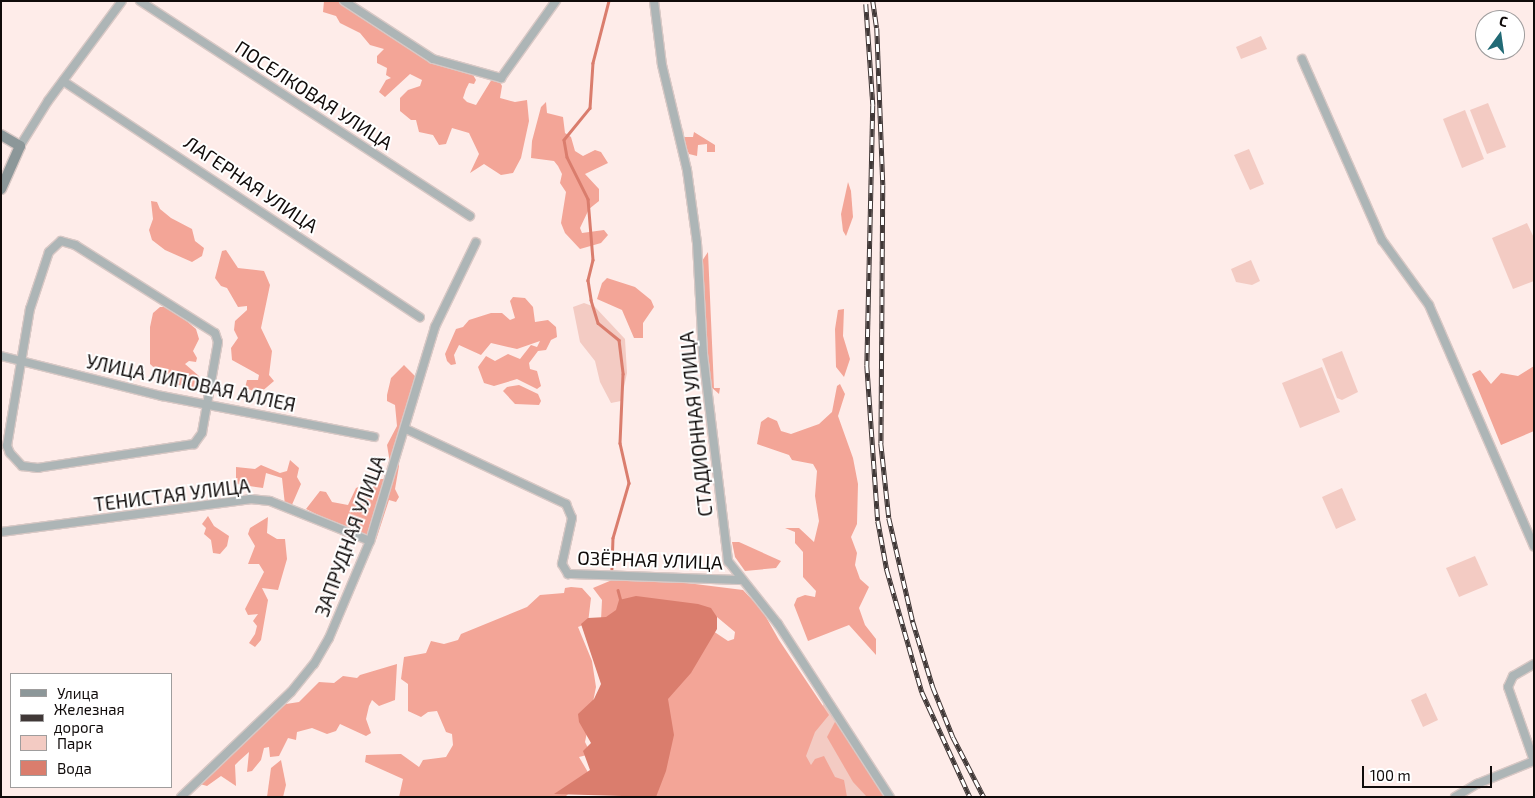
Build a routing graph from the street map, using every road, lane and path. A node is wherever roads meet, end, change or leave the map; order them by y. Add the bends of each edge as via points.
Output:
1 (122, 1) edge
2 (140, 1) edge
3 (344, 1) edge
4 (556, 1) edge
5 (654, 1) edge
6 (1302, 59) dead end
7 (63, 81) junction
8 (1, 135) edge
9 (20, 146) junction
10 (1, 189) edge
11 (470, 216) dead end
12 (476, 242) dead end
13 (420, 316) dead end
14 (1, 356) edge
15 (21, 360) junction
16 (207, 405) junction
17 (406, 429) junction
18 (374, 437) dead end
19 (1, 532) edge
20 (370, 542) junction
21 (1534, 546) edge
22 (742, 580) junction
23 (1534, 664) edge
24 (1534, 761) edge
25 (181, 797) edge
26 (890, 797) edge
27 (1455, 797) edge

1 - 7 street
2 - 11 street, ПОСЕЛКОВАЯ УЛИЦА
3 - 4 street via 433,59 500,78
5 - 22 street, СТАДИОННАЯ УЛИЦА via 662,65 687,170 697,243 703,354 725,551 732,569
6 - 21 street via 1382,240 1429,305
7 - 9 street
7 - 13 street, ЛАГЕРНАЯ УЛИЦА
8 - 9 street
9 - 10 street
12 - 17 street, ЗАПРУДНАЯ УЛИЦА via 435,327
14 - 15 street, УЛИЦА ЛИПОВАЯ АЛЛЕЯ
15 - 16 street, УЛИЦА ЛИПОВАЯ АЛЛЕЯ
15 - 16 street via 8,446 10,453 27,468 188,446 199,440
15 - 16 street via 41,273 52,248 65,242 216,333 218,342
16 - 18 street, УЛИЦА ЛИПОВАЯ АЛЛЕЯ
17 - 20 street, ЗАПРУДНАЯ УЛИЦА
17 - 22 street, ОЗЁРНАЯ УЛИЦА via 566,504 572,518 562,564 568,574
19 - 20 street, ТЕНИСТАЯ УЛИЦА via 250,499 280,505
20 - 25 street, ЗАПРУДНАЯ УЛИЦА via 336,623 305,676
22 - 26 street, СТАДИОННАЯ УЛИЦА via 770,612
23 - 24 street via 1513,676 1508,687
24 - 27 street via 1476,784

